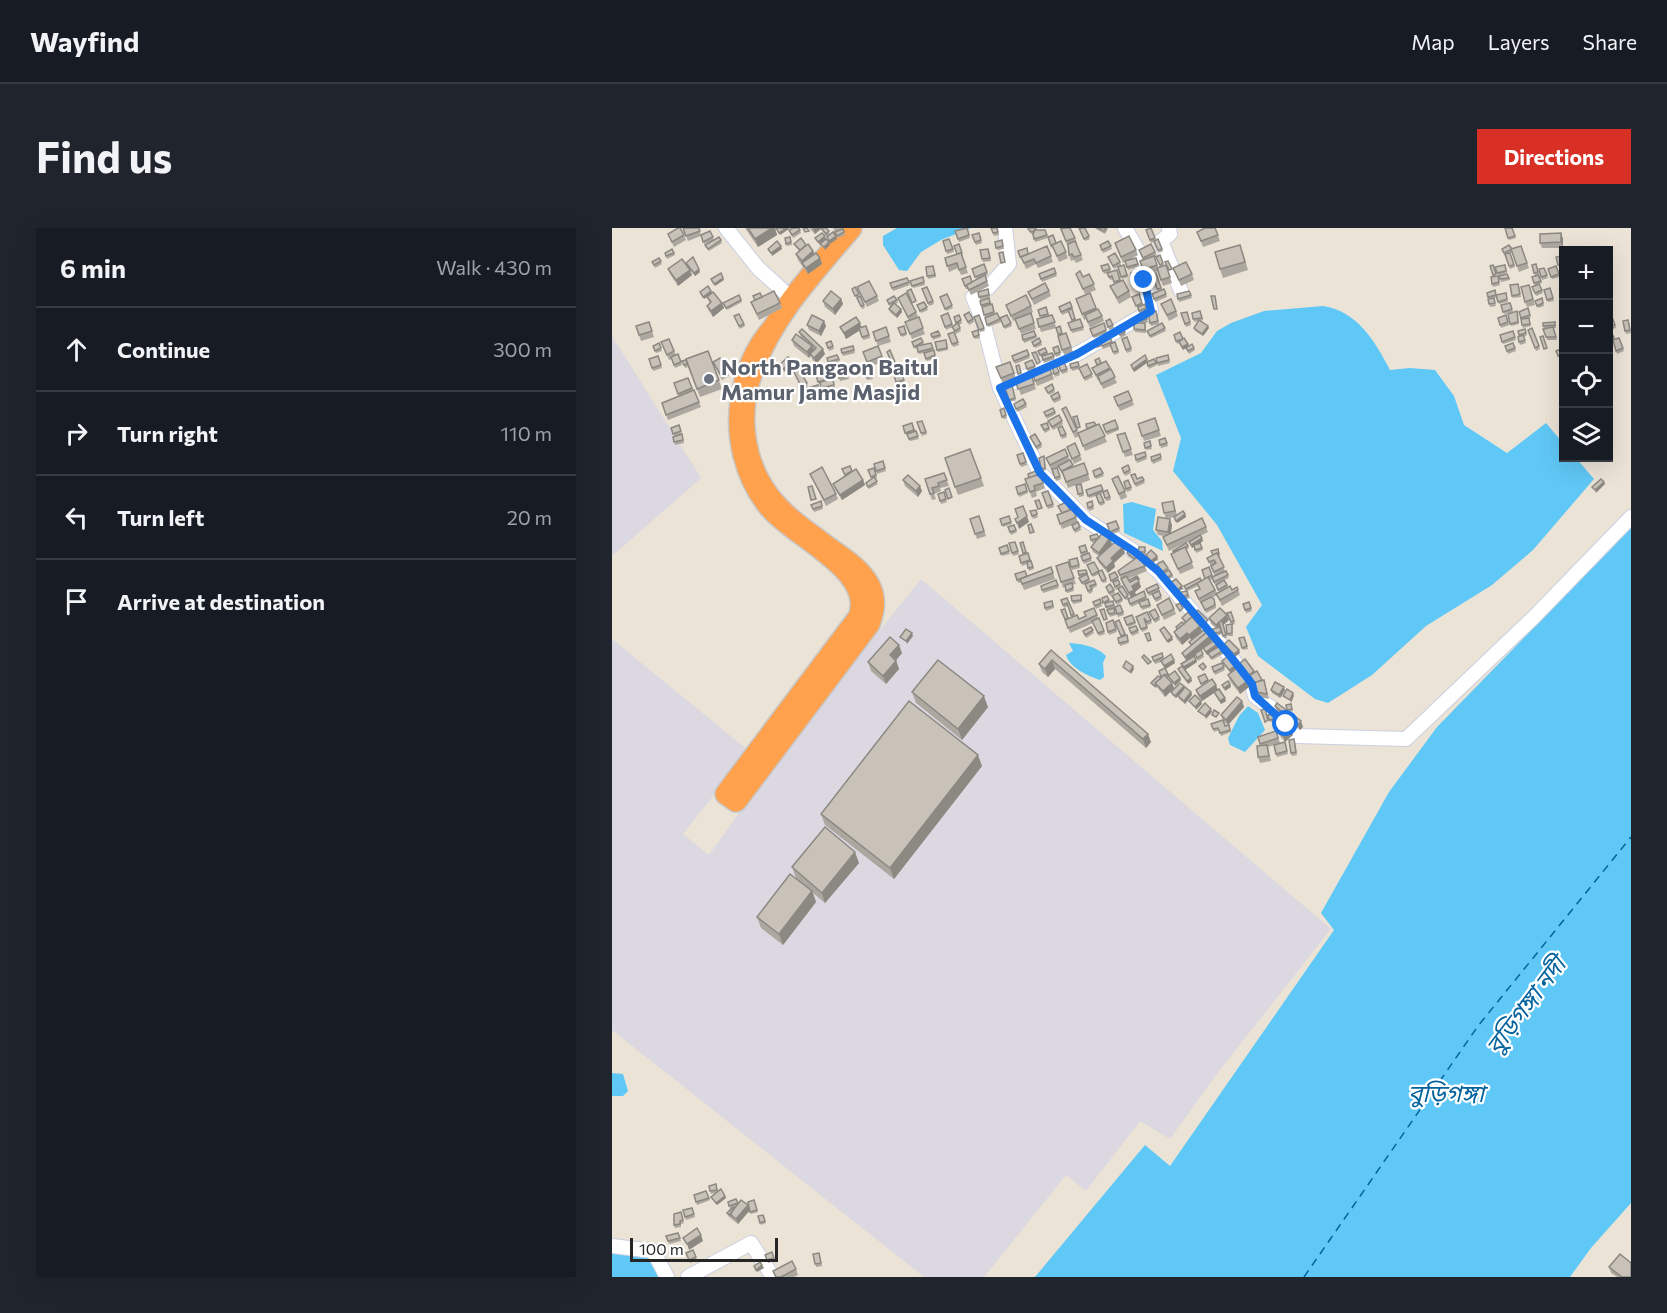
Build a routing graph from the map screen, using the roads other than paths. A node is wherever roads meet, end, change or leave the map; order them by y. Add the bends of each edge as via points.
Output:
1 (726, 228) edge
2 (851, 228) edge
3 (1005, 228) edge
4 (1125, 228) edge
5 (1169, 228) edge
6 (1181, 291) edge
7 (791, 298) junction
8 (1000, 388) junction
9 (754, 477) junction
10 (1631, 517) edge
11 (612, 1246) edge
12 (667, 1277) edge
13 (688, 1277) edge
14 (773, 1277) edge

1 - 7 street via 758,268
2 - 7 highway
3 - 8 street via 1009,264 989,287 973,297
4 - 8 street via 1139,252 1151,311 1077,354
5 - 6 street via 1170,234 1161,241
7 - 9 highway via 757,349 743,388 740,427 746,464
8 - 10 street via 1040,473 1086,520 1158,571 1252,684 1255,696 1297,736 1406,739 1533,618
9 - 9 highway via 779,508 860,572 874,597 874,610 869,624 736,801 726,794 859,617 863,601 857,583 846,570 769,506
11 - 12 street via 653,1251
13 - 14 street via 751,1243

